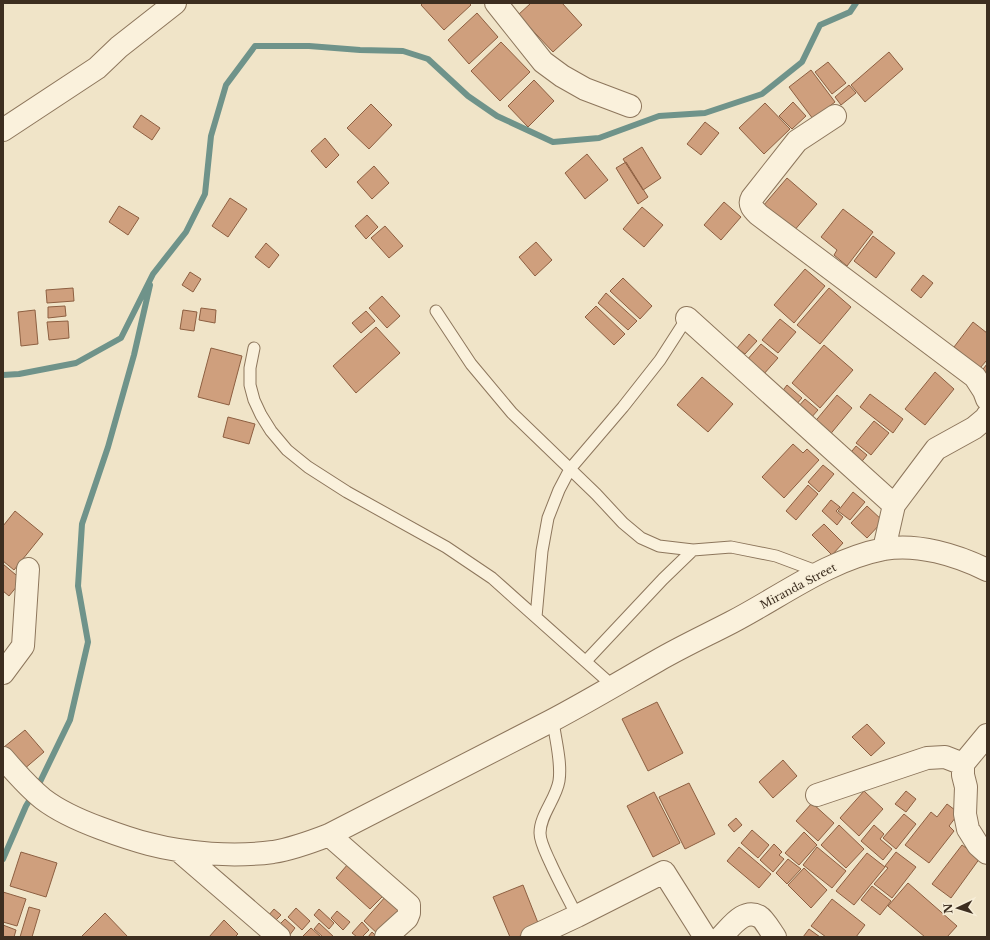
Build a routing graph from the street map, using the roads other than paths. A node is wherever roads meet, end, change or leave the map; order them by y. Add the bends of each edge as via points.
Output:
1 (175, 3) edge
2 (496, 3) edge
3 (630, 106) dead end
4 (834, 116) dead end
5 (3, 130) edge
6 (436, 311) dead end
7 (688, 318) joint
8 (254, 348) dead end
9 (987, 400) edge
10 (987, 416) edge
11 (570, 469) junction
12 (894, 505) junction
13 (884, 549) junction
14 (693, 550) junction
15 (28, 569) dead end
16 (987, 570) edge
17 (820, 572) junction
18 (536, 617) junction
19 (586, 661) junction
20 (3, 673) edge
21 (613, 686) junction
22 (553, 720) junction
23 (987, 735) edge
24 (3, 758) edge
25 (963, 764) junction
26 (816, 795) dead end
27 (329, 835) junction
28 (178, 850) junction
29 (987, 853) edge
30 (577, 916) junction
31 (279, 937) edge
32 (386, 937) edge
33 (532, 937) edge
34 (705, 937) edge
35 (721, 937) edge
36 (775, 937) edge

1 - 5 street via 96,68
2 - 3 street via 543,62 586,89
4 - 9 street via 797,141 752,198 751,206 759,215 974,378
6 - 11 lane via 471,364 512,413
7 - 11 lane via 623,408
7 - 12 street
8 - 18 lane via 250,385 254,400 271,431 286,450 347,492 446,546 492,578
10 - 12 street via 974,428 936,449
11 - 14 lane via 641,538 659,546
11 - 18 lane via 548,518
12 - 13 street
13 - 16 street, Miranda Street via 901,547 947,554
13 - 17 street, Miranda Street
14 - 17 lane via 731,547 776,556
14 - 19 lane
15 - 20 street via 23,646
17 - 21 street, Miranda Street via 748,614
18 - 19 lane
19 - 21 lane
21 - 22 street, Miranda Street
22 - 27 street, Miranda Street
22 - 30 lane via 559,781 543,817 540,833 559,882
23 - 25 street
24 - 28 street, Miranda Street via 44,799 63,811 119,835 150,845
25 - 26 street via 945,757 927,758
25 - 29 street via 968,829 978,846
27 - 28 street, Miranda Street via 274,852 210,854
27 - 32 street via 409,906 407,918
28 - 31 street
30 - 33 street
30 - 34 street via 664,872
35 - 36 street via 737,920 751,914 760,917

